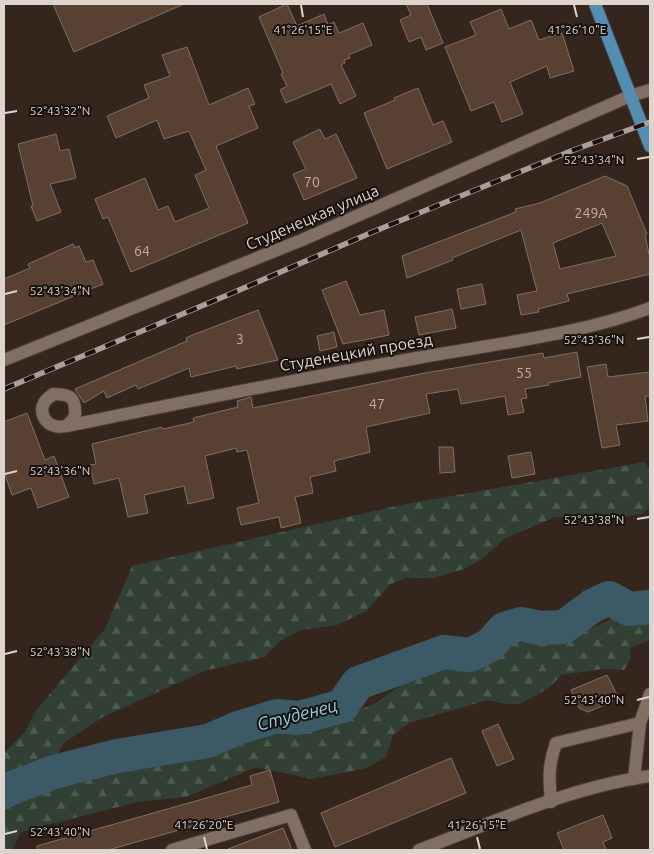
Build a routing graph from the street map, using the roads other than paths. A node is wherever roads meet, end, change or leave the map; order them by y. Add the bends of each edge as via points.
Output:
1 (595, 4) edge
2 (650, 90) edge
3 (630, 96) junction
4 (650, 146) edge
5 (650, 308) edge
6 (4, 360) edge
7 (67, 426) dead end
8 (650, 694) edge
9 (640, 723) junction
10 (650, 776) edge
11 (634, 779) junction
12 (551, 802) junction
13 (172, 850) edge
14 (305, 850) edge
15 (419, 850) edge

1 - 3 main road
2 - 3 street, Студенецкая улица
3 - 4 main road
3 - 6 street, Студенецкая улица via 302,240
5 - 7 street, Студенецкий проезд via 620,319 552,334 249,388
8 - 9 street
9 - 11 street
9 - 12 street via 556,743 548,775
10 - 11 street
11 - 12 street
12 - 15 street
13 - 14 street via 290,815

